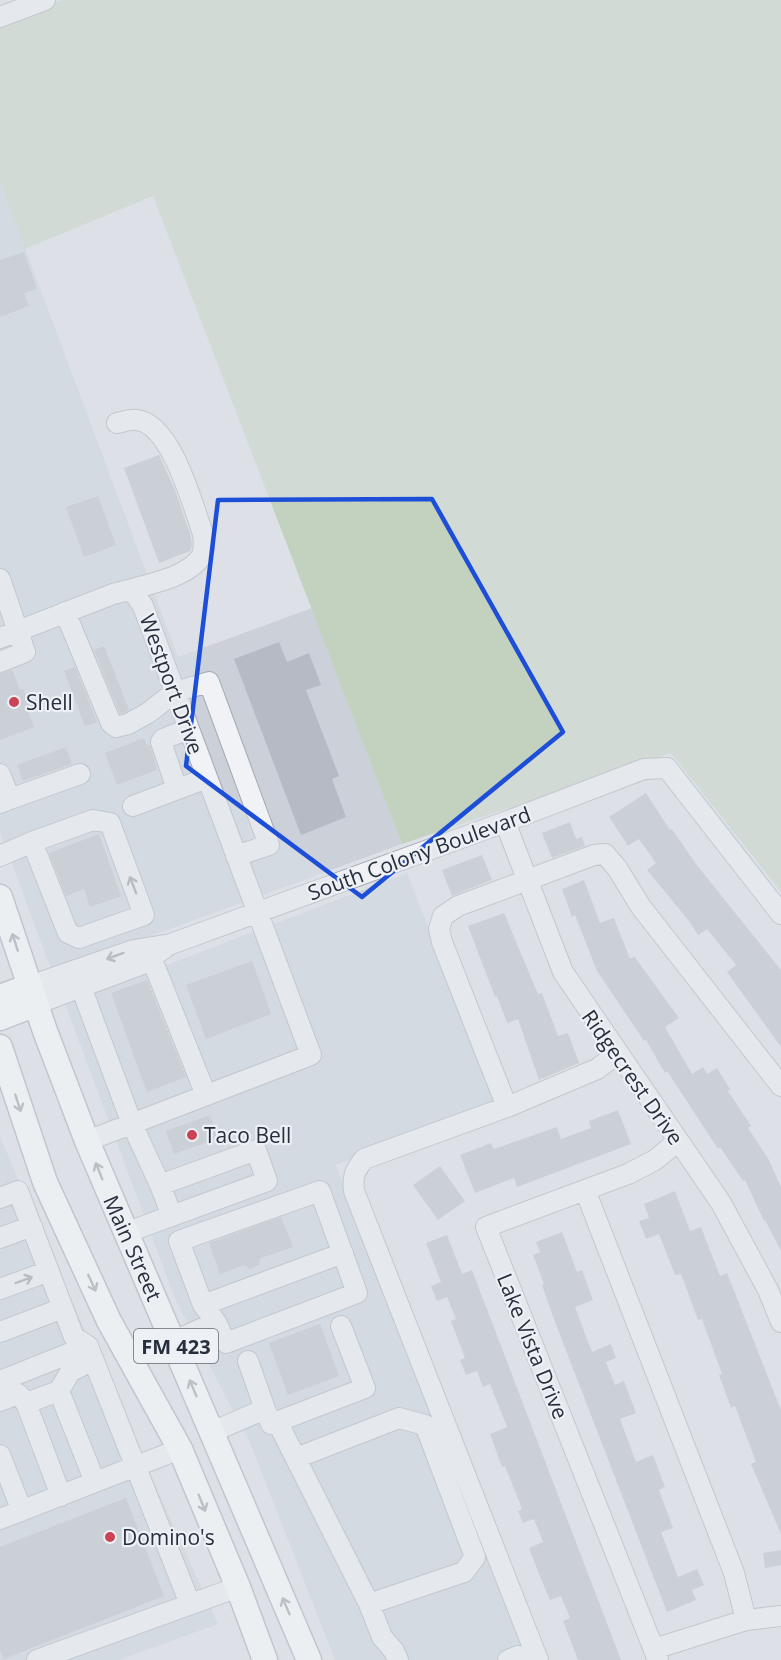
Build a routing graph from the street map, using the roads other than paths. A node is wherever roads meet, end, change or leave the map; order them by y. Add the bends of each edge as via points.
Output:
1 (45, 0) edge
2 (0, 17) edge
3 (117, 423) dead end
4 (0, 579) edge
5 (129, 590) junction
6 (65, 612) junction
7 (9, 634) edge
8 (0, 662) edge
9 (175, 692) junction
10 (188, 729) junction
11 (0, 774) edge
12 (80, 774) dead end
13 (207, 778) junction
14 (177, 789) junction
15 (5, 801) edge
16 (133, 806) dead end
17 (505, 822) junction
18 (32, 842) junction
19 (0, 856) edge
20 (236, 856) junction
21 (527, 879) junction
22 (0, 897) edge
23 (257, 912) junction
24 (781, 914) edge
25 (144, 915) junction
26 (159, 949) junction
27 (81, 987) junction
28 (33, 995) junction
29 (0, 996) edge
30 (0, 1018) edge
31 (0, 1047) edge
32 (617, 1054) junction
33 (781, 1086) edge
34 (206, 1095) junction
35 (507, 1107) junction
36 (132, 1124) junction
37 (87, 1141) junction
38 (678, 1141) junction
39 (45, 1182) junction
40 (160, 1185) junction
41 (585, 1190) junction
42 (9, 1195) edge
43 (169, 1217) junction
44 (32, 1226) junction
45 (125, 1233) junction
46 (0, 1238) edge
47 (179, 1240) junction
48 (343, 1253) junction
49 (49, 1272) junction
50 (0, 1289) edge
51 (203, 1305) junction
52 (63, 1308) junction
53 (216, 1322) junction
54 (781, 1322) edge
55 (341, 1326) dead end
56 (0, 1332) edge
57 (174, 1341) junction
58 (91, 1353) junction
59 (248, 1361) dead end
60 (11, 1391) edge
61 (59, 1391) junction
62 (271, 1415) junction
63 (212, 1432) junction
64 (180, 1449) junction
65 (0, 1455) edge
66 (296, 1458) junction
67 (136, 1467) junction
68 (95, 1482) junction
69 (60, 1496) junction
70 (22, 1511) junction
71 (0, 1519) edge
72 (238, 1587) junction
73 (369, 1604) junction
74 (190, 1605) junction
75 (781, 1616) edge
76 (746, 1620) junction
77 (656, 1655) edge
78 (37, 1660) edge
79 (265, 1660) edge
80 (309, 1660) edge
81 (398, 1660) edge
82 (538, 1660) edge

1 - 2 street
3 - 5 street via 137,420 153,426 164,440 176,462 205,546 201,557 188,569
4 - 7 street
5 - 6 street, Westport Drive
5 - 9 street, Westport Drive via 142,606
6 - 7 street, Westport Drive
6 - 9 street via 116,727 148,713
7 - 8 street via 25,652
9 - 10 street, Westport Drive
9 - 20 street via 209,682 269,845
10 - 13 street, Westport Drive
10 - 14 street via 160,742
11 - 15 street
12 - 15 street
13 - 14 street
13 - 20 street, Westport Drive
14 - 16 street
17 - 21 street, Ridgecrest Drive
17 - 23 street, South Colony Boulevard
17 - 24 street, South Colony Boulevard via 644,769 666,768
18 - 19 street
18 - 25 street via 68,933 79,938
25 -> 18 street via 110,823 93,820
20 - 23 street, Westport Drive
21 - 32 street, Ridgecrest Drive via 562,972
21 - 33 street via 605,854 641,907
21 - 35 street via 458,906 442,916 439,929
28 -> 22 main road, Main Street / FM 423
23 - 26 street, South Colony Boulevard
23 - 34 street, Westport Drive via 311,1055
25 - 26 street
26 - 27 street, South Colony Boulevard via 140,965
26 -> 28 street, South Colony Boulevard via 134,950
26 - 34 street
27 - 28 street, South Colony Boulevard
27 - 36 street
28 - 29 main road, South Colony Boulevard
28 - 30 main road, South Colony Boulevard
28 - 37 main road, Main Street / FM 423
31 -> 39 main road, FM 423
32 - 35 street via 597,1069
32 - 38 street, Ridgecrest Drive
34 - 36 street
35 - 82 street via 364,1159 352,1178
36 - 37 street
36 - 40 street
45 -> 37 main road, Main Street / FM 423
38 - 41 street, Lake Vista Drive via 655,1160
38 - 54 street, Ridgecrest Drive via 721,1203
39 - 42 street
39 -> 64 main road, FM 423 via 109,1320
40 - 43 street
40 - 43 street via 255,1150 267,1181
41 - 76 street via 734,1573
41 - 77 street, Lake Vista Drive via 486,1227
42 - 44 street
43 - 45 street
43 - 47 street
44 - 46 street
44 - 49 street
45 - 57 main road, Main Street / FM 423
47 - 48 street via 320,1191
47 - 51 street
48 - 51 street
48 - 53 street via 357,1293 226,1343
50 -> 49 street
49 - 52 street
51 - 53 street
52 - 56 street
52 - 58 street via 74,1337
53 - 57 street
55 - 62 street via 365,1388
63 -> 57 main road, Main Street / FM 423
58 - 60 street
58 - 61 street via 70,1372
58 - 67 street
59 - 62 street
60 - 61 street
60 - 69 street
61 - 68 street
62 - 63 street
62 - 66 street
63 - 64 main road
80 -> 63 main road, Main Street / FM 423
64 - 67 street
64 -> 72 main road, FM 423
65 - 70 street
66 - 73 street
66 - 73 street via 399,1418 425,1425 475,1557 464,1572
67 - 68 street
67 - 74 street
68 - 69 street
69 - 70 street
70 - 71 street
72 - 74 street
72 - 79 main road, FM 423
73 - 81 street via 382,1637
74 - 78 street
75 - 76 street
76 - 77 street

